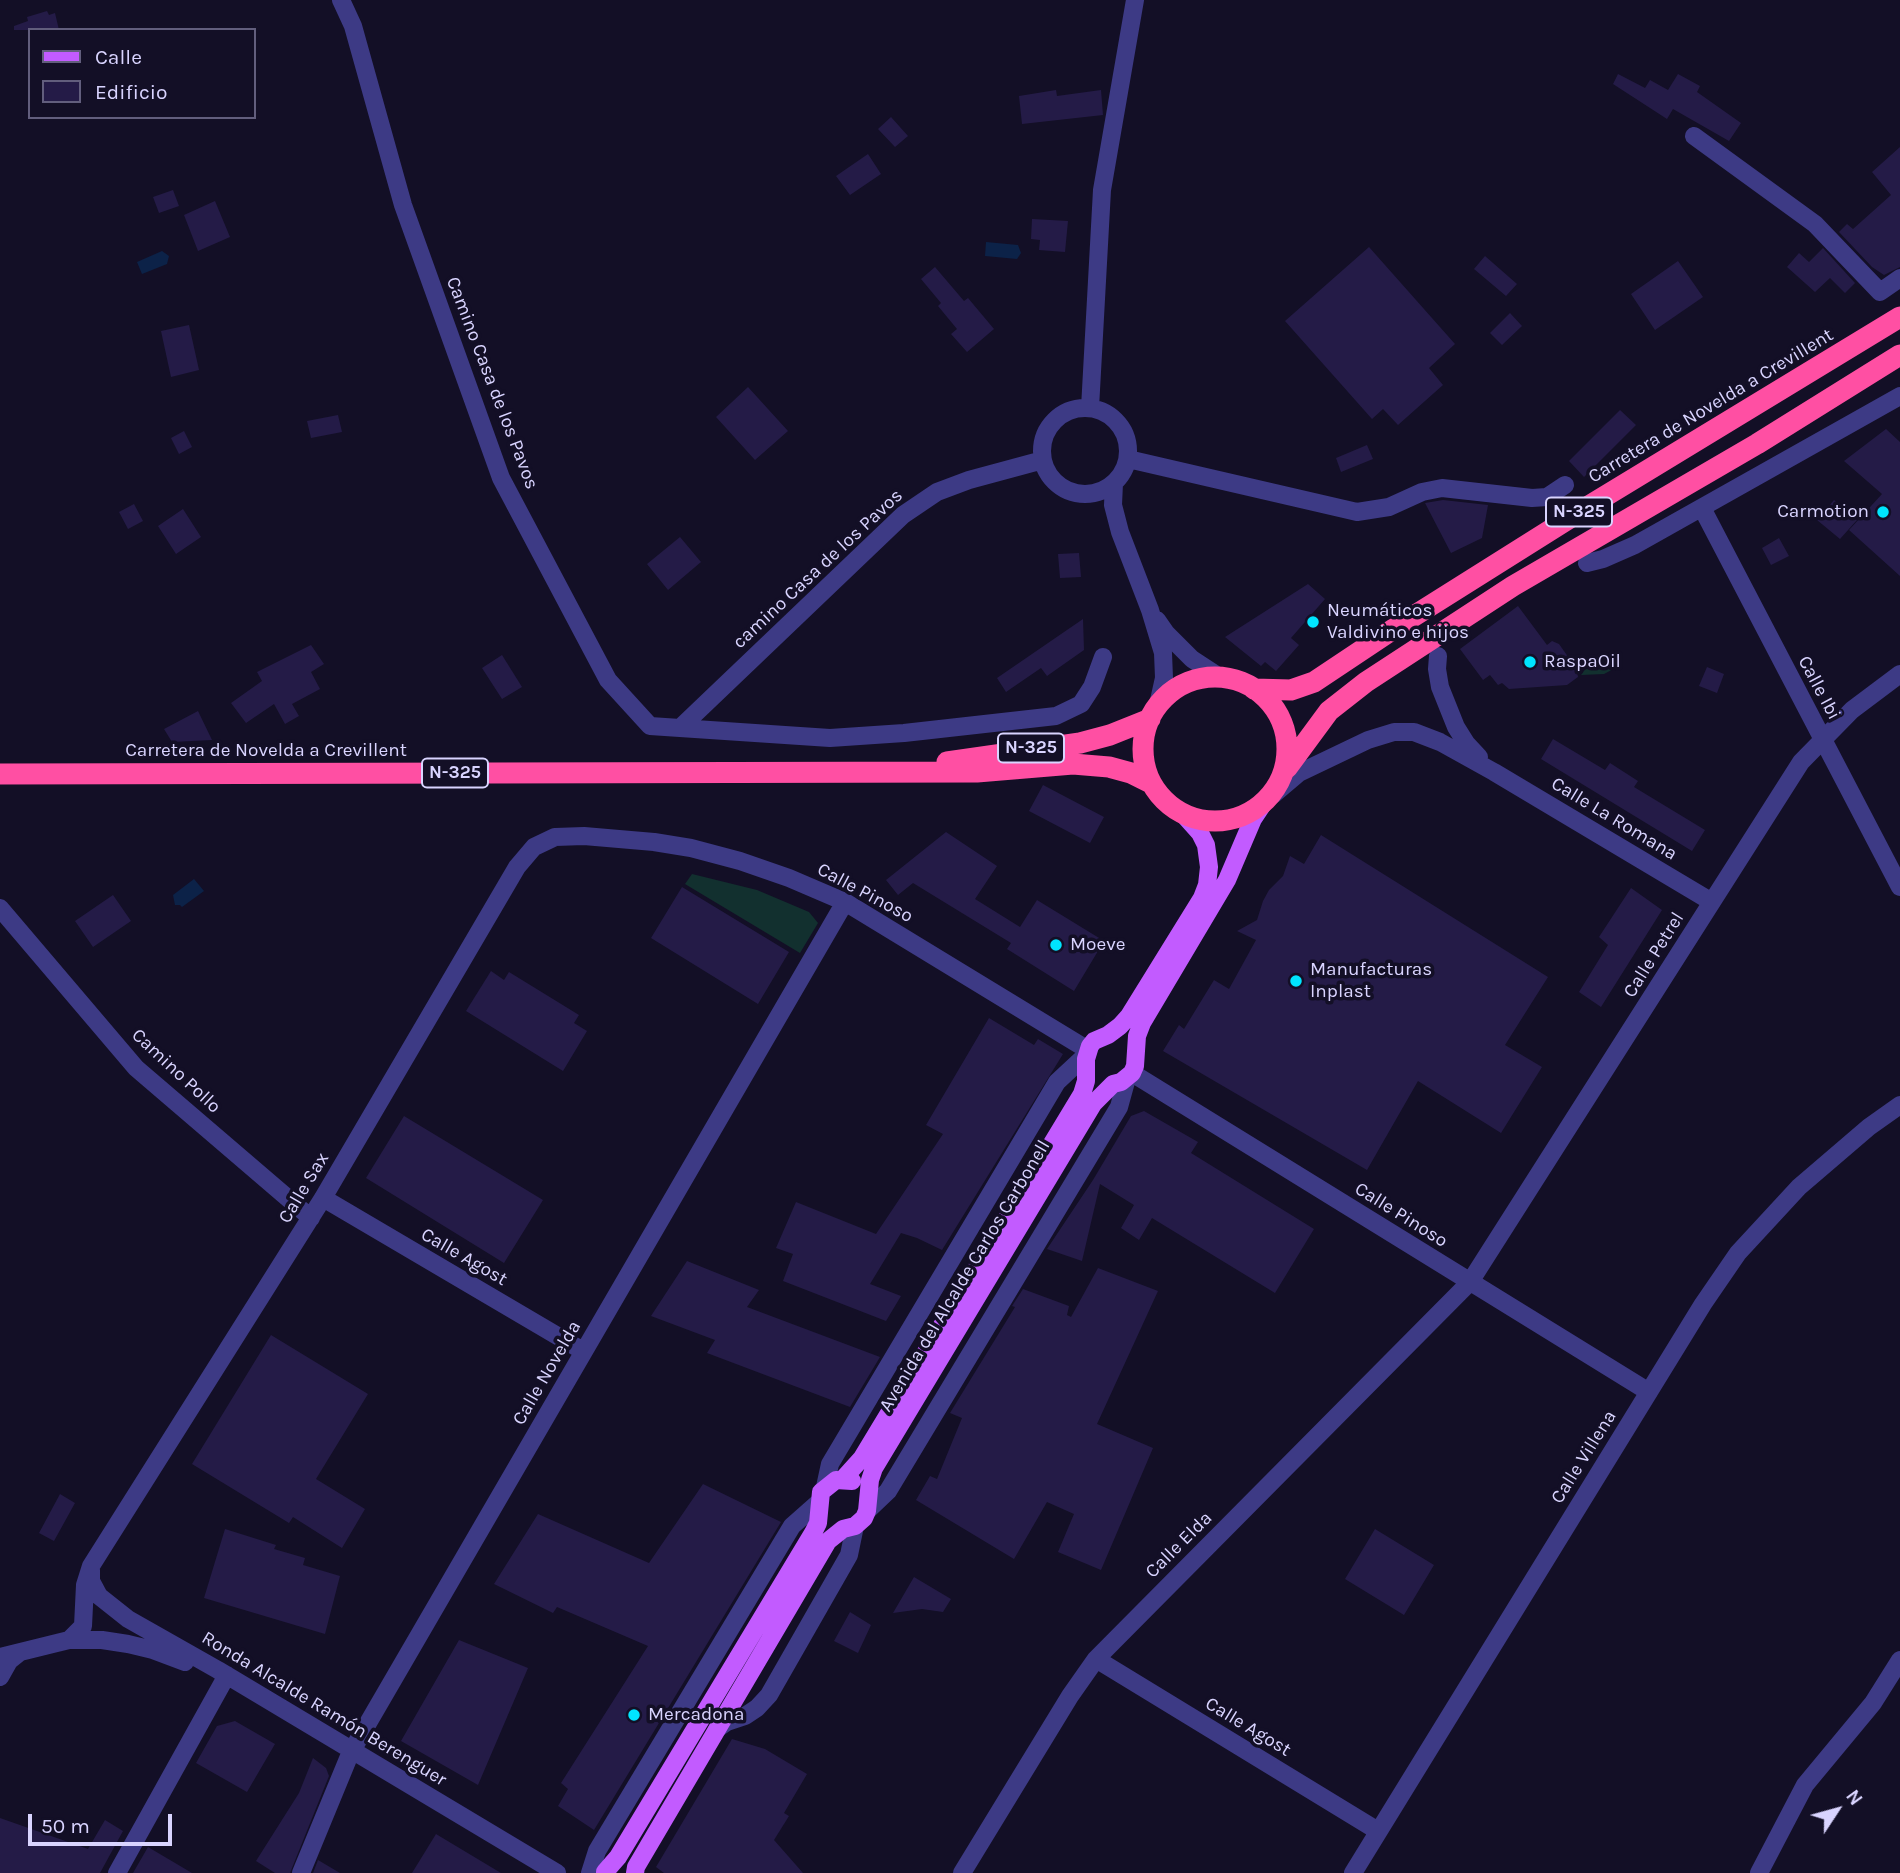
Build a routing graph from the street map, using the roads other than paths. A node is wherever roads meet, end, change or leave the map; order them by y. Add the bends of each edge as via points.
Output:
1 (341, 0) edge
2 (1135, 0) edge
3 (1694, 136) dead end
4 (1900, 278) edge
5 (1900, 317) edge
6 (1900, 355) edge
7 (1900, 396) edge
8 (1090, 408) junction
9 (1128, 459) junction
10 (1043, 460) junction
11 (1114, 483) junction
12 (1565, 485) dead end
13 (1087, 494) junction
14 (1702, 508) junction
15 (1120, 531) junction
16 (1587, 563) dead end
17 (1150, 610) junction
18 (1438, 656) dead end
19 (1103, 657) dead end
20 (1900, 674) edge
21 (1218, 676) junction
22 (1254, 689) junction
23 (1154, 712) junction
24 (680, 728) junction
25 (1822, 738) junction
26 (1287, 768) junction
27 (911, 770) junction
28 (1494, 772) junction
29 (0, 774) edge
30 (1152, 783) junction
31 (1268, 799) junction
32 (1183, 814) junction
33 (555, 837) joint
34 (1900, 887) edge
35 (845, 902) junction
36 (1712, 902) junction
37 (0, 908) edge
38 (1108, 1035) junction
39 (1134, 1051) junction
40 (1087, 1057) junction
41 (1124, 1079) junction
42 (1900, 1105) edge
43 (323, 1198) junction
44 (311, 1218) junction
45 (1470, 1282) junction
46 (583, 1351) junction
47 (1649, 1392) junction
48 (843, 1479) junction
49 (821, 1500) junction
50 (867, 1504) junction
51 (849, 1527) junction
52 (91, 1566) junction
53 (69, 1640) junction
54 (22, 1651) junction
55 (1, 1657) edge
56 (1096, 1659) junction
57 (1900, 1660) edge
58 (0, 1677) edge
59 (224, 1679) junction
60 (718, 1729) junction
61 (350, 1754) junction
62 (1378, 1831) junction
63 (117, 1873) edge
64 (301, 1873) edge
65 (539, 1873) edge
66 (557, 1873) edge
67 (602, 1873) edge
68 (635, 1873) edge
69 (962, 1873) edge
70 (1353, 1873) edge
71 (1759, 1873) edge

1 - 24 street, Camino Casa de los Pavos via 353,26 403,205 501,478 608,680 650,726
2 - 8 street via 1102,190
3 - 4 street via 1815,224 1880,292
5 - 22 highway, Carretera de Novelda a Crevillent / N-325 via 1573,516 1314,682 1291,690
6 - 26 highway, N-325 via 1513,586 1366,681 1329,711
7 - 14 street
8 - 9 street via 1104,412 1124,432
8 - 10 street via 1060,416 1043,444
9 - 11 street
9 - 12 street via 1357,512 1389,507 1442,488 1532,498 1547,497
10 - 13 street via 1059,485
10 - 24 street, camino Casa de los Pavos via 937,492 903,515
11 - 13 street
11 - 15 street via 1113,505
13 - 15 street
14 - 16 street via 1635,545
14 - 25 street, Calle Ibi
15 - 17 street
17 - 21 street via 1192,659
17 - 23 street via 1163,653 1164,678
18 - 28 street via 1440,687 1456,727
19 - 24 street, Camino Casa de los Pavos via 1081,704 1056,716 830,738
20 - 25 street, Calle Petrel
21 - 22 highway, N-325
21 - 23 highway, N-325 via 1177,689
22 - 26 highway, N-325 via 1279,717 1285,732
23 - 27 highway, N-325 via 1110,735 1080,743
23 - 30 highway, N-325 via 1144,740 1144,762
25 - 34 street, Calle Ibi
25 - 36 street, Calle Petrel via 1801,762
26 - 31 highway, N-325
27 - 29 highway, Carretera de Novelda a Crevillent / N-325
27 - 30 highway, N-325 via 977,772 1073,764 1109,767
28 - 31 street via 1415,732 1394,732 1299,773
28 - 36 street, Calle La Romana
30 - 32 highway, N-325 via 1165,801
31 - 32 highway via 1245,815 1224,821 1203,821
31 - 39 main road via 1253,819 1227,880 1142,1023
32 - 38 main road via 1206,845 1207,885 1129,1016
33 - 35 street, Calle Pinoso via 691,848 740,861
33 - 43 street, Calle Sax via 534,848 517,867
35 - 40 street, Calle Pinoso
35 - 46 street, Calle Novelda
36 - 45 street, Calle Petrel
37 - 44 street, Camino Pollo via 136,1068
38 - 39 main road via 1124,1038
38 - 40 main road via 1094,1041
39 - 41 main road via 1136,1058
40 - 41 main road via 1097,1080
40 - 48 main road, Avenida del Alcalde Carlos Carbonell via 1082,1094 862,1458
40 - 49 street via 1057,1082 830,1464
41 - 45 street, Calle Pinoso
41 - 50 main road, Avenida del Alcalde Carlos Carbonell via 1093,1104 881,1456 870,1480
42 - 47 street, Calle Villena via 1799,1186 1738,1253
43 - 44 street, Calle Sax
43 - 46 street, Calle Agost
44 - 52 street, Calle Sax
45 - 47 street, Calle Pinoso
45 - 56 street, Calle Elda
46 - 61 street, Calle Novelda
47 - 62 street, Calle Villena
48 - 49 main road, Avenida del Alcalde Carlos Carbonell via 831,1482
48 - 50 main road via 858,1484
49 - 51 main road via 827,1523
49 - 67 main road via 813,1533 618,1857
50 - 51 main road, Avenida del Alcalde Carlos Carbonell via 864,1518
51 - 60 main road, Avenida del Alcalde Carlos Carbonell via 828,1541
51 - 60 street via 849,1555 769,1696 745,1716
52 - 53 street via 83,1626
52 - 59 street, Ronda Alcalde Ramón Berenguer via 91,1581 111,1607
53 - 54 street, Ronda Alcalde Ramón Berenguer
53 - 59 street, Ronda Alcalde Ramón Berenguer via 102,1640 153,1650
54 - 55 street, Ronda Alcalde Ramón Berenguer
54 - 58 street
56 - 62 street, Calle Agost
56 - 69 street, Calle Elda
57 - 71 street via 1873,1703 1805,1785
59 - 61 street, Ronda Alcalde Ramón Berenguer
59 - 63 street
60 - 68 main road, Avenida del Alcalde Carlos Carbonell
61 - 64 street, Calle Novelda
61 - 65 street, Ronda Alcalde Ramón Berenguer
61 - 66 street, Ronda Alcalde Ramón Berenguer
62 - 70 street, Calle Villena

